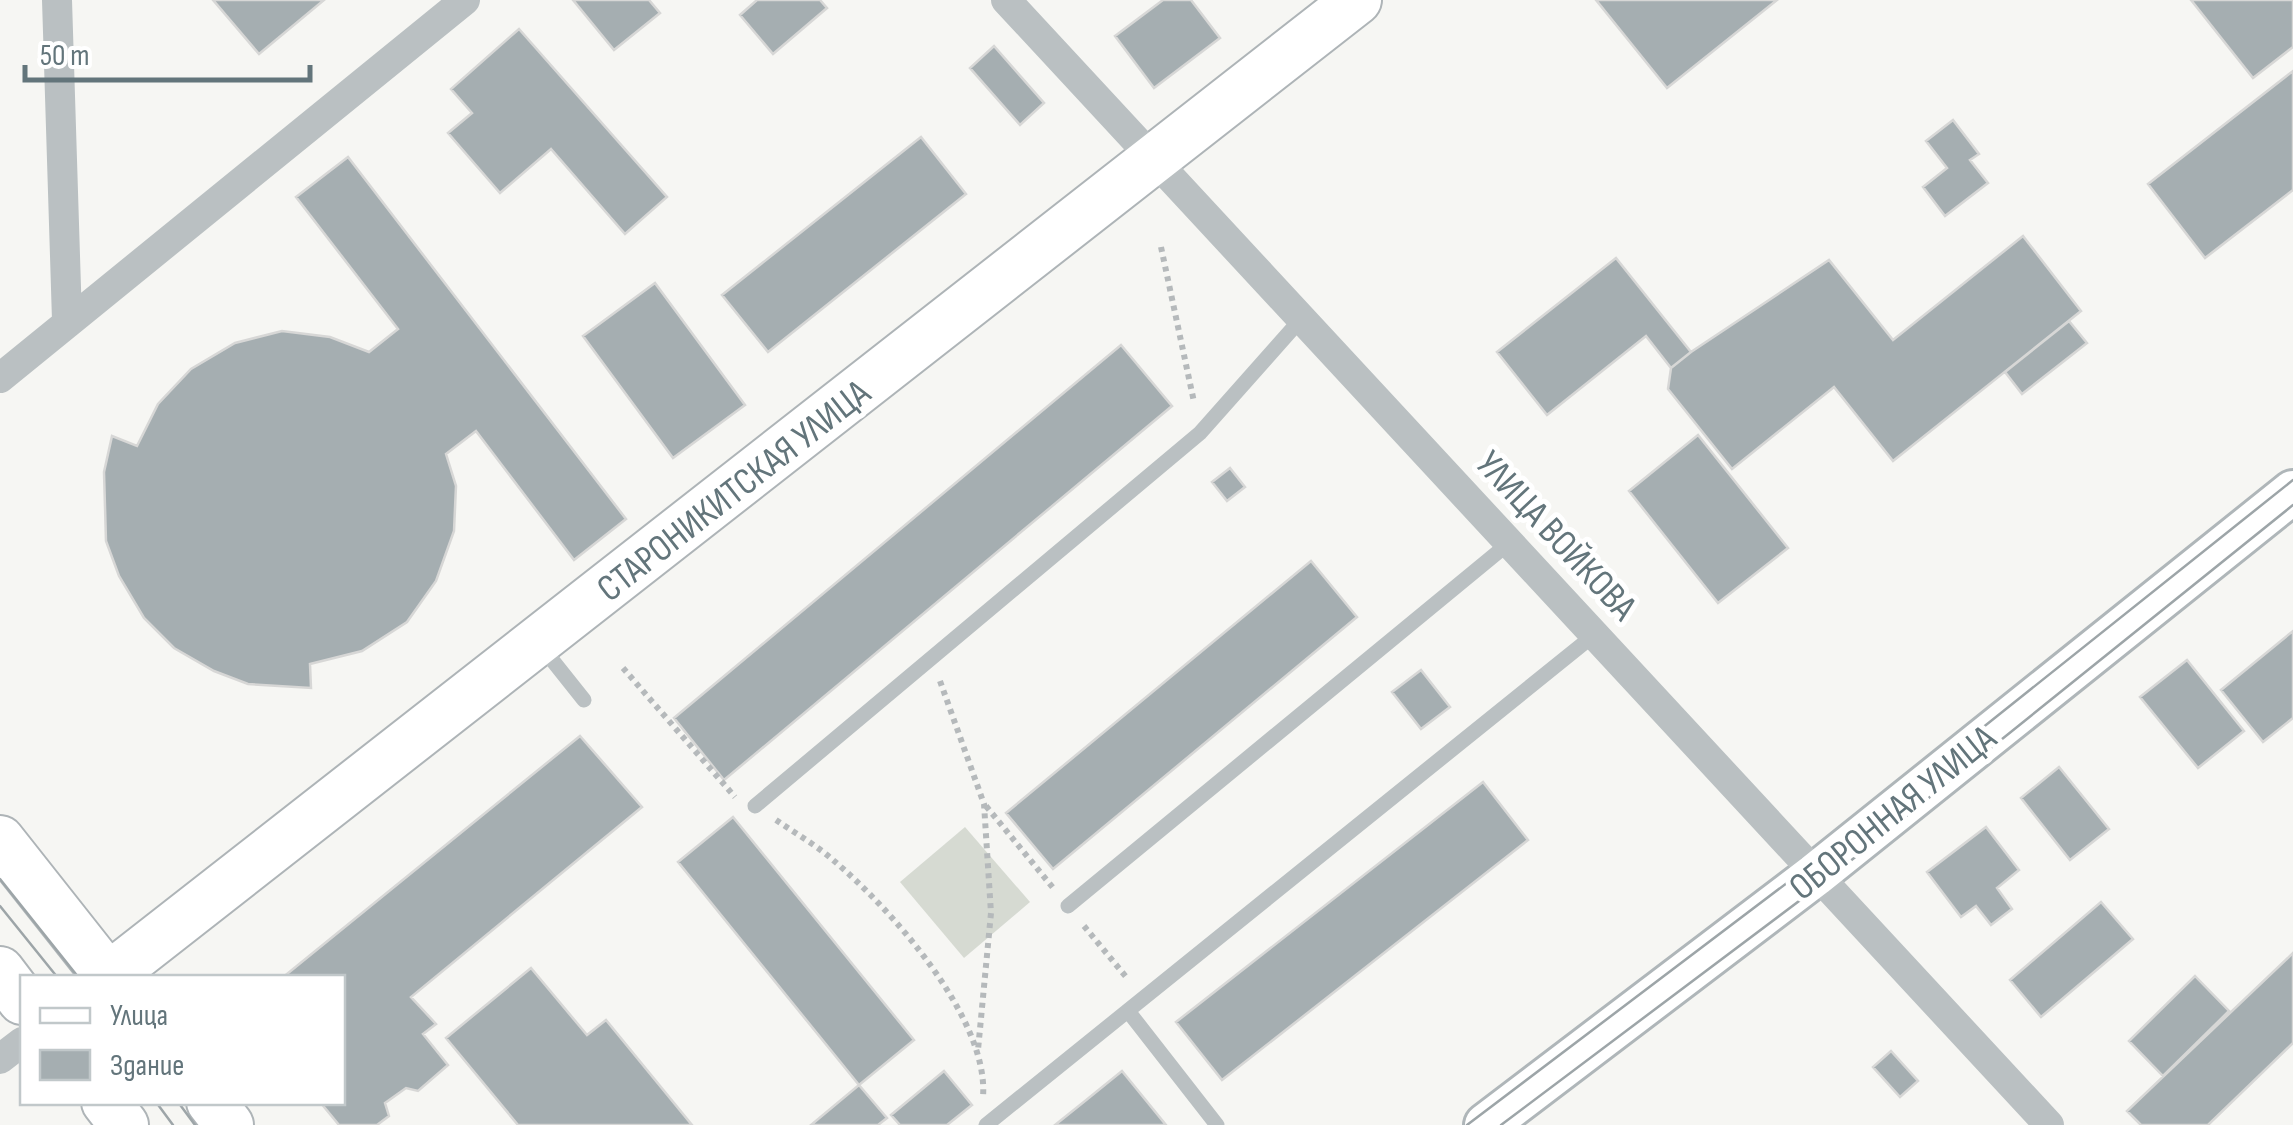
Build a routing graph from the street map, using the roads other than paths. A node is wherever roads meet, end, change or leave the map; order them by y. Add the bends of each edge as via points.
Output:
1 (57, 0) edge
2 (464, 0) edge
3 (1006, 0) edge
4 (1357, 0) edge
5 (1156, 160) junction
6 (1302, 318) junction
7 (67, 320) junction
8 (0, 378) edge
9 (2293, 492) edge
10 (1509, 542) junction
11 (1594, 635) junction
12 (538, 643) junction
13 (584, 700) dead end
14 (755, 806) road end
15 (0, 840) edge
16 (1815, 875) junction
17 (1068, 906) dead end
18 (0, 971) edge
19 (106, 975) edge
20 (111, 975) edge
21 (20, 997) edge
22 (1128, 1011) junction
23 (20, 1044) edge
24 (0, 1060) edge
25 (108, 1105) edge
26 (984, 1118) edge
27 (124, 1125) edge
28 (1216, 1125) edge
29 (1486, 1125) edge
30 (2050, 1125) edge

1 - 7 street
2 - 7 street
3 - 5 street, УЛИЦА ВОЙКОВА
4 - 5 main road, СТАРОНИКИТСКАЯ УЛИЦА
5 - 6 street, УЛИЦА ВОЙКОВА
5 - 12 main road, СТАРОНИКИТСКАЯ УЛИЦА
6 - 10 street, УЛИЦА ВОЙКОВА
6 - 14 lane via 1200,433
7 - 8 street
9 - 16 main road, ОБОРОННАЯ УЛИЦА
10 - 11 street, УЛИЦА ВОЙКОВА
10 - 17 lane
11 - 16 street, УЛИЦА ВОЙКОВА
11 - 22 lane
12 - 13 lane
12 - 20 main road, СТАРОНИКИТСКАЯ УЛИЦА
15 - 19 main road
16 - 29 main road, ОБОРОННАЯ УЛИЦА
16 - 30 street, УЛИЦА ВОЙКОВА
18 - 21 main road
22 - 26 lane
22 - 28 lane
23 - 24 street
25 - 27 main road

